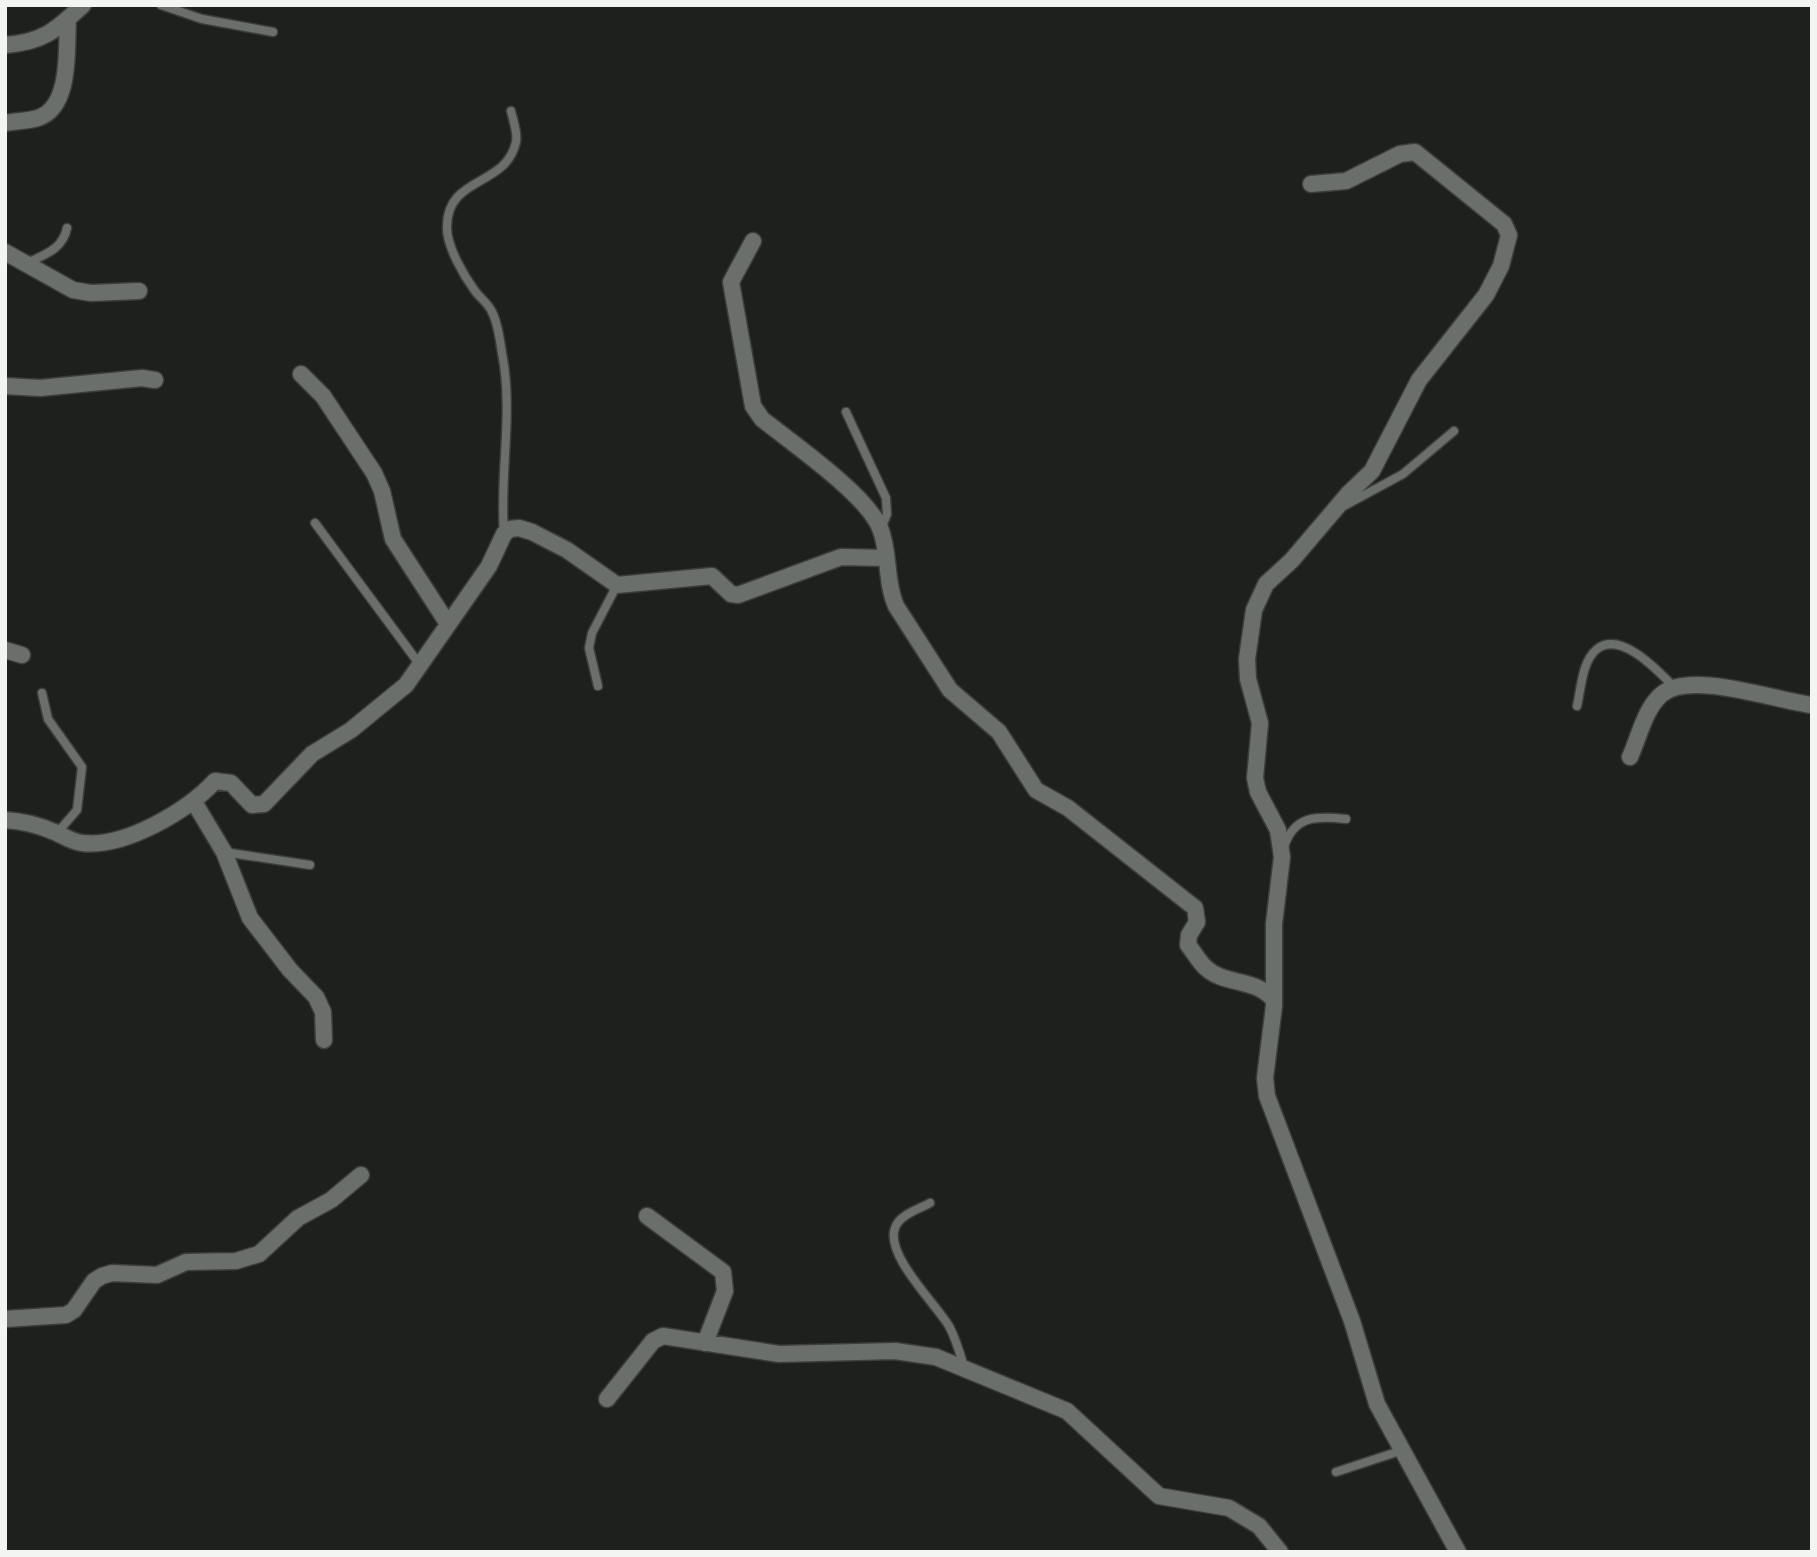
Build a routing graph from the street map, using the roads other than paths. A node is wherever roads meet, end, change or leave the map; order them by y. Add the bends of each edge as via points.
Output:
1 (83, 5) edge
2 (161, 5) edge
3 (68, 19) junction
4 (273, 32) dead end
5 (5, 45) edge
6 (511, 111) dead end
7 (5, 123) edge
8 (1311, 184) dead end
9 (67, 228) dead end
10 (753, 241) dead end
11 (5, 252) edge
12 (27, 263) junction
13 (139, 291) dead end
14 (301, 374) dead end
15 (155, 380) dead end
16 (5, 386) edge
17 (846, 412) dead end
18 (1454, 431) dead end
19 (1339, 509) junction
20 (315, 523) dead end
21 (881, 529) junction
22 (504, 534) junction
23 (885, 558) junction
24 (617, 585) junction
25 (448, 624) junction
26 (5, 650) edge
27 (22, 655) dead end
28 (419, 664) junction
29 (598, 686) dead end
30 (1674, 687) junction
31 (42, 693) dead end
32 (1812, 705) edge
33 (1577, 706) dead end
34 (1630, 757) dead end
35 (194, 802) junction
36 (1346, 818) dead end
37 (5, 820) edge
38 (57, 833) junction
39 (224, 852) junction
40 (1282, 857) junction
41 (310, 865) dead end
42 (1272, 998) junction
43 (324, 1040) dead end
44 (361, 1175) dead end
45 (930, 1203) dead end
46 (647, 1216) dead end
47 (5, 1320) edge
48 (705, 1343) junction
49 (964, 1367) junction
50 (607, 1399) dead end
51 (1400, 1451) junction
52 (1336, 1472) dead end
53 (1280, 1552) edge
54 (1458, 1552) edge

1 - 3 street
2 - 4 lane via 202,19
3 - 5 street via 50,35
3 - 7 street via 59,96 39,118
6 - 22 lane via 517,140 510,158 496,174 475,181 455,199 447,228 474,290 492,312 502,355 508,399 501,505
8 - 19 street via 1346,181 1400,154 1415,152 1510,234 1486,295 1419,380 1372,471
9 - 12 lane via 65,239 54,250
10 - 21 street via 730,282 753,406 762,419 870,509
11 - 12 street
12 - 13 street via 73,290
14 - 25 street via 323,396 374,473 393,539
15 - 16 street
17 - 21 lane via 886,498 887,514
18 - 19 lane via 1403,474
19 - 40 street via 1266,584 1254,610 1249,638 1248,679 1260,723 1255,778 1278,830
20 - 28 lane
21 - 23 street
22 - 24 street via 519,528 532,532 568,550
22 - 25 street via 489,566
23 - 24 street via 841,557 738,595 712,576
23 - 42 street via 890,593 928,661 950,690 999,732 1036,790 1068,808 1195,908 1197,922 1188,945 1205,968 1249,983
24 - 29 lane via 589,648
25 - 28 street
26 - 27 street
28 - 35 street via 389,700 312,754 264,804 253,804 223,780 215,781
30 - 32 street via 1728,688
30 - 33 lane via 1639,655 1611,645 1597,649 1590,658
30 - 34 street via 1652,705
31 - 38 lane via 48,719 82,768 77,810
35 - 38 street via 141,830 110,840 82,843
35 - 39 street
36 - 40 lane via 1302,820 1293,829
37 - 38 street via 29,822
39 - 41 lane
39 - 43 street via 250,918 316,996 323,1012
40 - 42 street
42 - 51 street via 1265,1078 1268,1096 1352,1321 1377,1404
44 - 47 street via 298,1219 259,1254 236,1261 186,1262 157,1275 113,1273 94,1281 66,1315
45 - 49 lane via 902,1218 895,1226 894,1238 905,1268 950,1328
46 - 48 street via 723,1272 725,1291
48 - 49 street via 779,1353 916,1352
48 - 50 street via 663,1336 653,1341
49 - 53 street via 1067,1412 1159,1496 1229,1508 1259,1526
51 - 52 lane
51 - 54 street

